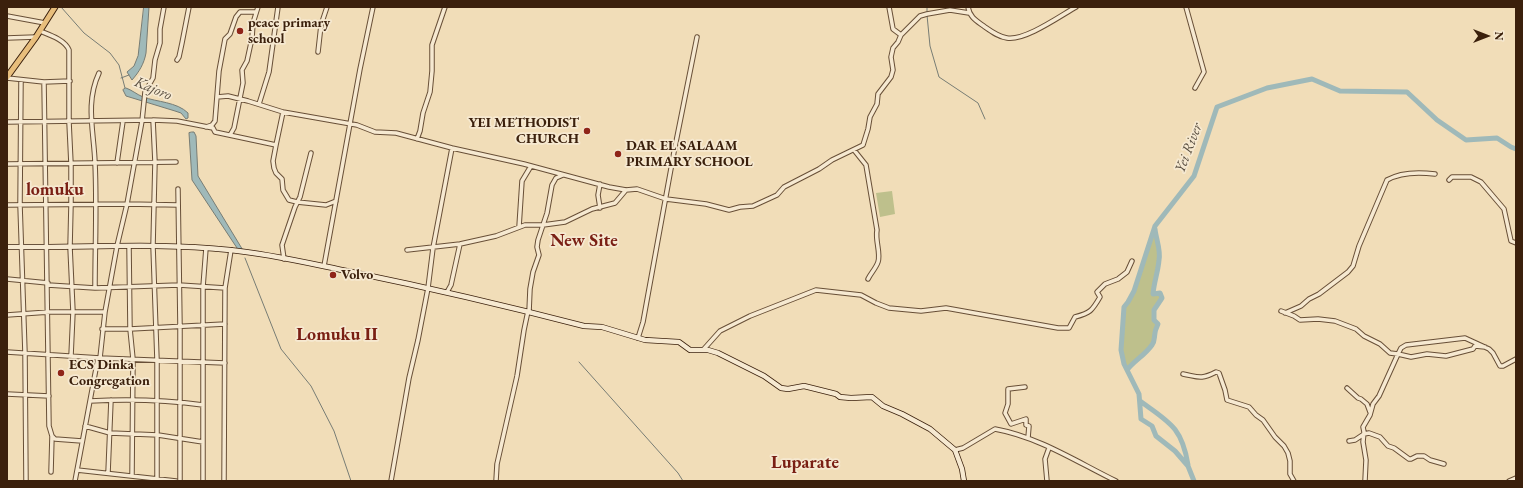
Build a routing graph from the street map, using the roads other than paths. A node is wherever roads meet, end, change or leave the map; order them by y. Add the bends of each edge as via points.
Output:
1 (55, 7) edge
2 (164, 7) edge
3 (189, 7) edge
4 (258, 7) edge
5 (278, 7) edge
6 (327, 7) edge
7 (373, 7) edge
8 (445, 7) edge
9 (889, 7) edge
10 (968, 7) edge
11 (1076, 7) edge
12 (1186, 7) edge
13 (256, 12) junction
14 (969, 13) junction
15 (7, 16) edge
16 (45, 23) junction
17 (40, 31) junction
18 (901, 36) junction
19 (36, 37) junction
20 (697, 37) dead end
21 (7, 38) edge
22 (318, 52) dead end
23 (177, 60) dead end
24 (99, 73) dead end
25 (7, 78) edge
26 (21, 80) junction
27 (70, 81) junction
28 (44, 82) junction
29 (1195, 88) dead end
30 (217, 96) junction
31 (239, 99) junction
32 (259, 104) junction
33 (283, 112) junction
34 (153, 120) junction
35 (91, 121) junction
36 (123, 121) junction
37 (142, 121) junction
38 (7, 122) edge
39 (20, 122) junction
40 (45, 122) junction
41 (69, 122) junction
42 (350, 124) junction
43 (206, 127) junction
44 (230, 135) junction
45 (416, 139) junction
46 (276, 145) junction
47 (452, 148) junction
48 (854, 150) junction
49 (311, 153) dead end
50 (134, 162) junction
51 (154, 162) junction
52 (176, 162) dead end
53 (95, 163) junction
54 (117, 163) junction
55 (7, 164) edge
56 (21, 164) junction
57 (45, 164) junction
58 (71, 164) junction
59 (531, 166) junction
60 (1435, 174) dead end
61 (563, 175) junction
62 (1450, 180) dead end
63 (600, 184) junction
64 (178, 189) dead end
65 (626, 190) junction
66 (666, 198) junction
67 (336, 201) junction
68 (297, 202) junction
69 (127, 204) junction
70 (7, 205) edge
71 (20, 205) junction
72 (46, 205) junction
73 (72, 205) junction
74 (95, 205) junction
75 (154, 205) junction
76 (178, 205) junction
77 (600, 208) junction
78 (543, 225) junction
79 (519, 227) junction
80 (1516, 243) edge
81 (460, 244) junction
82 (46, 246) junction
83 (95, 246) junction
84 (117, 246) junction
85 (129, 246) junction
86 (153, 246) junction
87 (7, 247) edge
88 (21, 247) junction
89 (70, 247) junction
90 (180, 247) junction
91 (206, 248) junction
92 (433, 248) junction
93 (231, 250) junction
94 (407, 250) dead end
95 (284, 259) junction
96 (1132, 261) dead end
97 (324, 266) junction
98 (7, 279) edge
99 (868, 279) dead end
100 (23, 281) junction
101 (48, 284) junction
102 (179, 285) junction
103 (71, 286) junction
104 (154, 286) junction
105 (203, 287) junction
106 (95, 288) junction
107 (110, 288) junction
108 (130, 288) junction
109 (225, 288) junction
110 (428, 288) junction
111 (447, 292) junction
112 (48, 312) junction
113 (73, 312) junction
114 (105, 312) junction
115 (528, 312) junction
116 (1281, 312) dead end
117 (1286, 313) junction
118 (24, 314) junction
119 (7, 315) edge
120 (203, 324) junction
121 (225, 324) junction
122 (180, 326) junction
123 (156, 327) junction
124 (102, 329) junction
125 (130, 329) junction
126 (638, 338) junction
127 (1485, 347) junction
128 (703, 350) junction
129 (7, 352) edge
130 (25, 353) junction
131 (1398, 354) junction
132 (48, 355) junction
133 (71, 356) junction
134 (99, 358) junction
135 (133, 359) junction
136 (1516, 359) edge
137 (157, 360) junction
138 (180, 361) junction
139 (204, 362) junction
140 (225, 363) junction
141 (1183, 374) dead end
142 (1025, 387) dead end
143 (1347, 388) dead end
144 (7, 394) edge
145 (26, 394) junction
146 (49, 396) junction
147 (132, 399) junction
148 (111, 400) junction
149 (90, 401) junction
150 (157, 402) junction
151 (180, 402) junction
152 (203, 405) junction
153 (1370, 412) junction
154 (85, 426) junction
155 (110, 433) junction
156 (132, 434) junction
157 (1364, 434) junction
158 (158, 435) junction
159 (52, 436) junction
160 (180, 438) junction
161 (1028, 438) junction
162 (82, 441) junction
163 (1349, 441) dead end
164 (203, 442) junction
165 (1049, 448) junction
166 (955, 450) junction
167 (1444, 464) dead end
168 (77, 470) junction
169 (51, 472) dead end
170 (108, 474) junction
171 (132, 476) junction
172 (1516, 478) edge
173 (158, 480) edge
174 (26, 481) edge
175 (75, 481) edge
176 (176, 481) edge
177 (180, 481) edge
178 (203, 481) edge
179 (224, 481) edge
180 (391, 481) edge
181 (496, 481) edge
182 (964, 481) edge
183 (1047, 481) edge
184 (1116, 481) edge
185 (1294, 481) edge
186 (1365, 481) edge
187 (1509, 481) edge

1 - 16 main road
2 - 37 street via 154,78 145,92
3 - 23 street
4 - 13 street
5 - 32 street via 269,72
6 - 22 street
7 - 42 street
8 - 45 street via 432,46 430,92
9 - 18 street via 892,29
10 - 14 street
11 - 14 street via 1030,34 1014,39 997,35 973,19
12 - 29 street via 1204,72
13 - 30 street via 240,12 225,39
13 - 31 street via 249,50 242,70 243,83
14 - 18 street via 950,10 920,16
15 - 16 street
16 - 17 main road
17 - 19 main road
17 - 27 street via 58,39 69,48
18 - 48 street via 893,48 892,76 878,94 863,145
19 - 21 street
19 - 25 main road
20 - 66 street
24 - 35 street via 93,88
25 - 26 street
26 - 28 street
26 - 39 street
27 - 28 street
27 - 41 street
28 - 40 street
30 - 31 street
30 - 43 street via 215,121
31 - 32 street
31 - 44 street via 234,128
32 - 33 street
33 - 42 street
33 - 46 street
34 - 37 street
34 - 43 street via 178,121
34 - 51 street
35 - 36 street
35 - 41 street
35 - 53 street
36 - 37 street
36 - 54 street
37 - 50 street
38 - 39 street
39 - 40 street
39 - 56 street
40 - 41 street
40 - 57 street
41 - 58 street
42 - 45 street via 375,132 396,133
42 - 67 street
43 - 44 street
44 - 46 street
45 - 47 street
46 - 68 street via 273,161 275,171 282,179 283,190 289,200
47 - 59 street
47 - 92 street
48 - 66 street via 784,187 777,195 753,206 729,210
48 - 99 street via 866,165 879,254 878,262
49 - 68 street
50 - 51 street
50 - 54 street
50 - 69 street
51 - 52 street
51 - 75 street
53 - 54 street
53 - 58 street
53 - 74 street
55 - 56 street
56 - 57 street
56 - 71 street
57 - 58 street
57 - 72 street
58 - 73 street
59 - 61 street
59 - 79 street via 522,181
60 - 117 street via 1422,172 1394,176 1387,180 1351,269 1319,294
61 - 63 street
61 - 78 street via 556,178 552,185
62 - 80 street via 1452,177 1471,177 1481,182 1504,209 1511,241
63 - 65 street
63 - 77 street
64 - 76 street
65 - 66 street via 637,189
65 - 77 street via 615,204
66 - 126 street
67 - 68 street via 326,205
67 - 97 street
68 - 95 street via 282,245
69 - 74 street
69 - 75 street
69 - 84 street
70 - 71 street
71 - 72 street
71 - 88 street
72 - 73 street
72 - 82 street
73 - 74 street
73 - 89 street
74 - 83 street
75 - 76 street
75 - 86 street
76 - 90 street
77 - 78 street via 592,209 565,222
78 - 79 street
78 - 115 street via 537,245 539,255 533,272
79 - 81 street via 496,236
81 - 92 street
81 - 111 street via 452,285
82 - 88 street
82 - 89 street
82 - 101 street
83 - 84 street
83 - 89 street
83 - 106 street
84 - 85 street
84 - 107 street
85 - 86 street
85 - 108 street
86 - 90 street
86 - 104 street
87 - 88 street
88 - 100 street
89 - 103 street
90 - 91 street
90 - 102 street
91 - 93 street
91 - 105 street
92 - 94 street
92 - 110 street
93 - 95 street
93 - 109 street
95 - 97 street
96 - 128 street via 1126,272 1118,279 1105,284 1098,292 1100,297 1088,314 1075,317 1069,328 946,308 921,311 889,308 860,295 816,290 750,316 720,331
97 - 110 street
98 - 100 street
100 - 101 street
100 - 118 street
101 - 103 street
101 - 112 street
102 - 104 street
102 - 105 street
102 - 122 street
103 - 106 street
103 - 113 street
104 - 108 street
104 - 123 street
105 - 109 street
105 - 120 street
106 - 107 street
107 - 108 street
107 - 114 street
108 - 125 street
109 - 121 street
110 - 111 street
110 - 180 street
111 - 115 street
112 - 113 street
112 - 118 street
112 - 132 street
113 - 114 street
113 - 133 street
114 - 124 street
115 - 126 street via 584,326 602,327
115 - 181 street via 517,376 497,464
116 - 117 street
117 - 131 street via 1300,320 1335,321 1356,329 1390,353
118 - 119 street
118 - 130 street
120 - 121 street
120 - 122 street
120 - 139 street
121 - 140 street
122 - 123 street
122 - 138 street
123 - 125 street
123 - 137 street
124 - 125 street
124 - 134 street
125 - 135 street
126 - 128 street via 679,342 690,350
127 - 131 street via 1475,346 1473,349 1446,356 1427,354 1411,357
127 - 131 street via 1461,338 1406,345
127 - 136 street via 1494,353 1500,366
128 - 166 street via 739,362 781,388 804,386 840,397 872,396 883,406 930,429
129 - 130 street
130 - 132 street
130 - 145 street
131 - 153 street
132 - 133 street
132 - 146 street
133 - 134 street
134 - 135 street
134 - 149 street
135 - 137 street
135 - 147 street
137 - 138 street
137 - 150 street
138 - 139 street
138 - 151 street
139 - 140 street
139 - 152 street
140 - 179 street
141 - 185 street via 1204,378 1219,373 1226,400 1249,407 1284,446
142 - 161 street via 1008,389 1005,413 1011,424 1026,420 1026,425 1029,426
143 - 153 street via 1367,404
144 - 145 street
145 - 146 street
145 - 174 street
146 - 159 street via 49,426
147 - 148 street
147 - 150 street
147 - 156 street
148 - 149 street
148 - 155 street
149 - 154 street
150 - 151 street
150 - 158 street
151 - 152 street
151 - 160 street
152 - 164 street
153 - 157 street via 1363,427
154 - 155 street
154 - 162 street
155 - 156 street
155 - 170 street
156 - 158 street
156 - 171 street
157 - 163 street
157 - 167 street via 1380,437 1385,444 1409,459 1424,456
157 - 186 street
158 - 160 street
158 - 173 street
159 - 162 street via 60,440
159 - 169 street
160 - 164 street
160 - 177 street
161 - 165 street
161 - 166 street via 995,429
162 - 168 street
164 - 178 street
165 - 183 street via 1045,458
165 - 184 street
166 - 182 street
168 - 170 street
168 - 175 street
170 - 171 street
171 - 173 street
172 - 187 street
173 - 176 street

